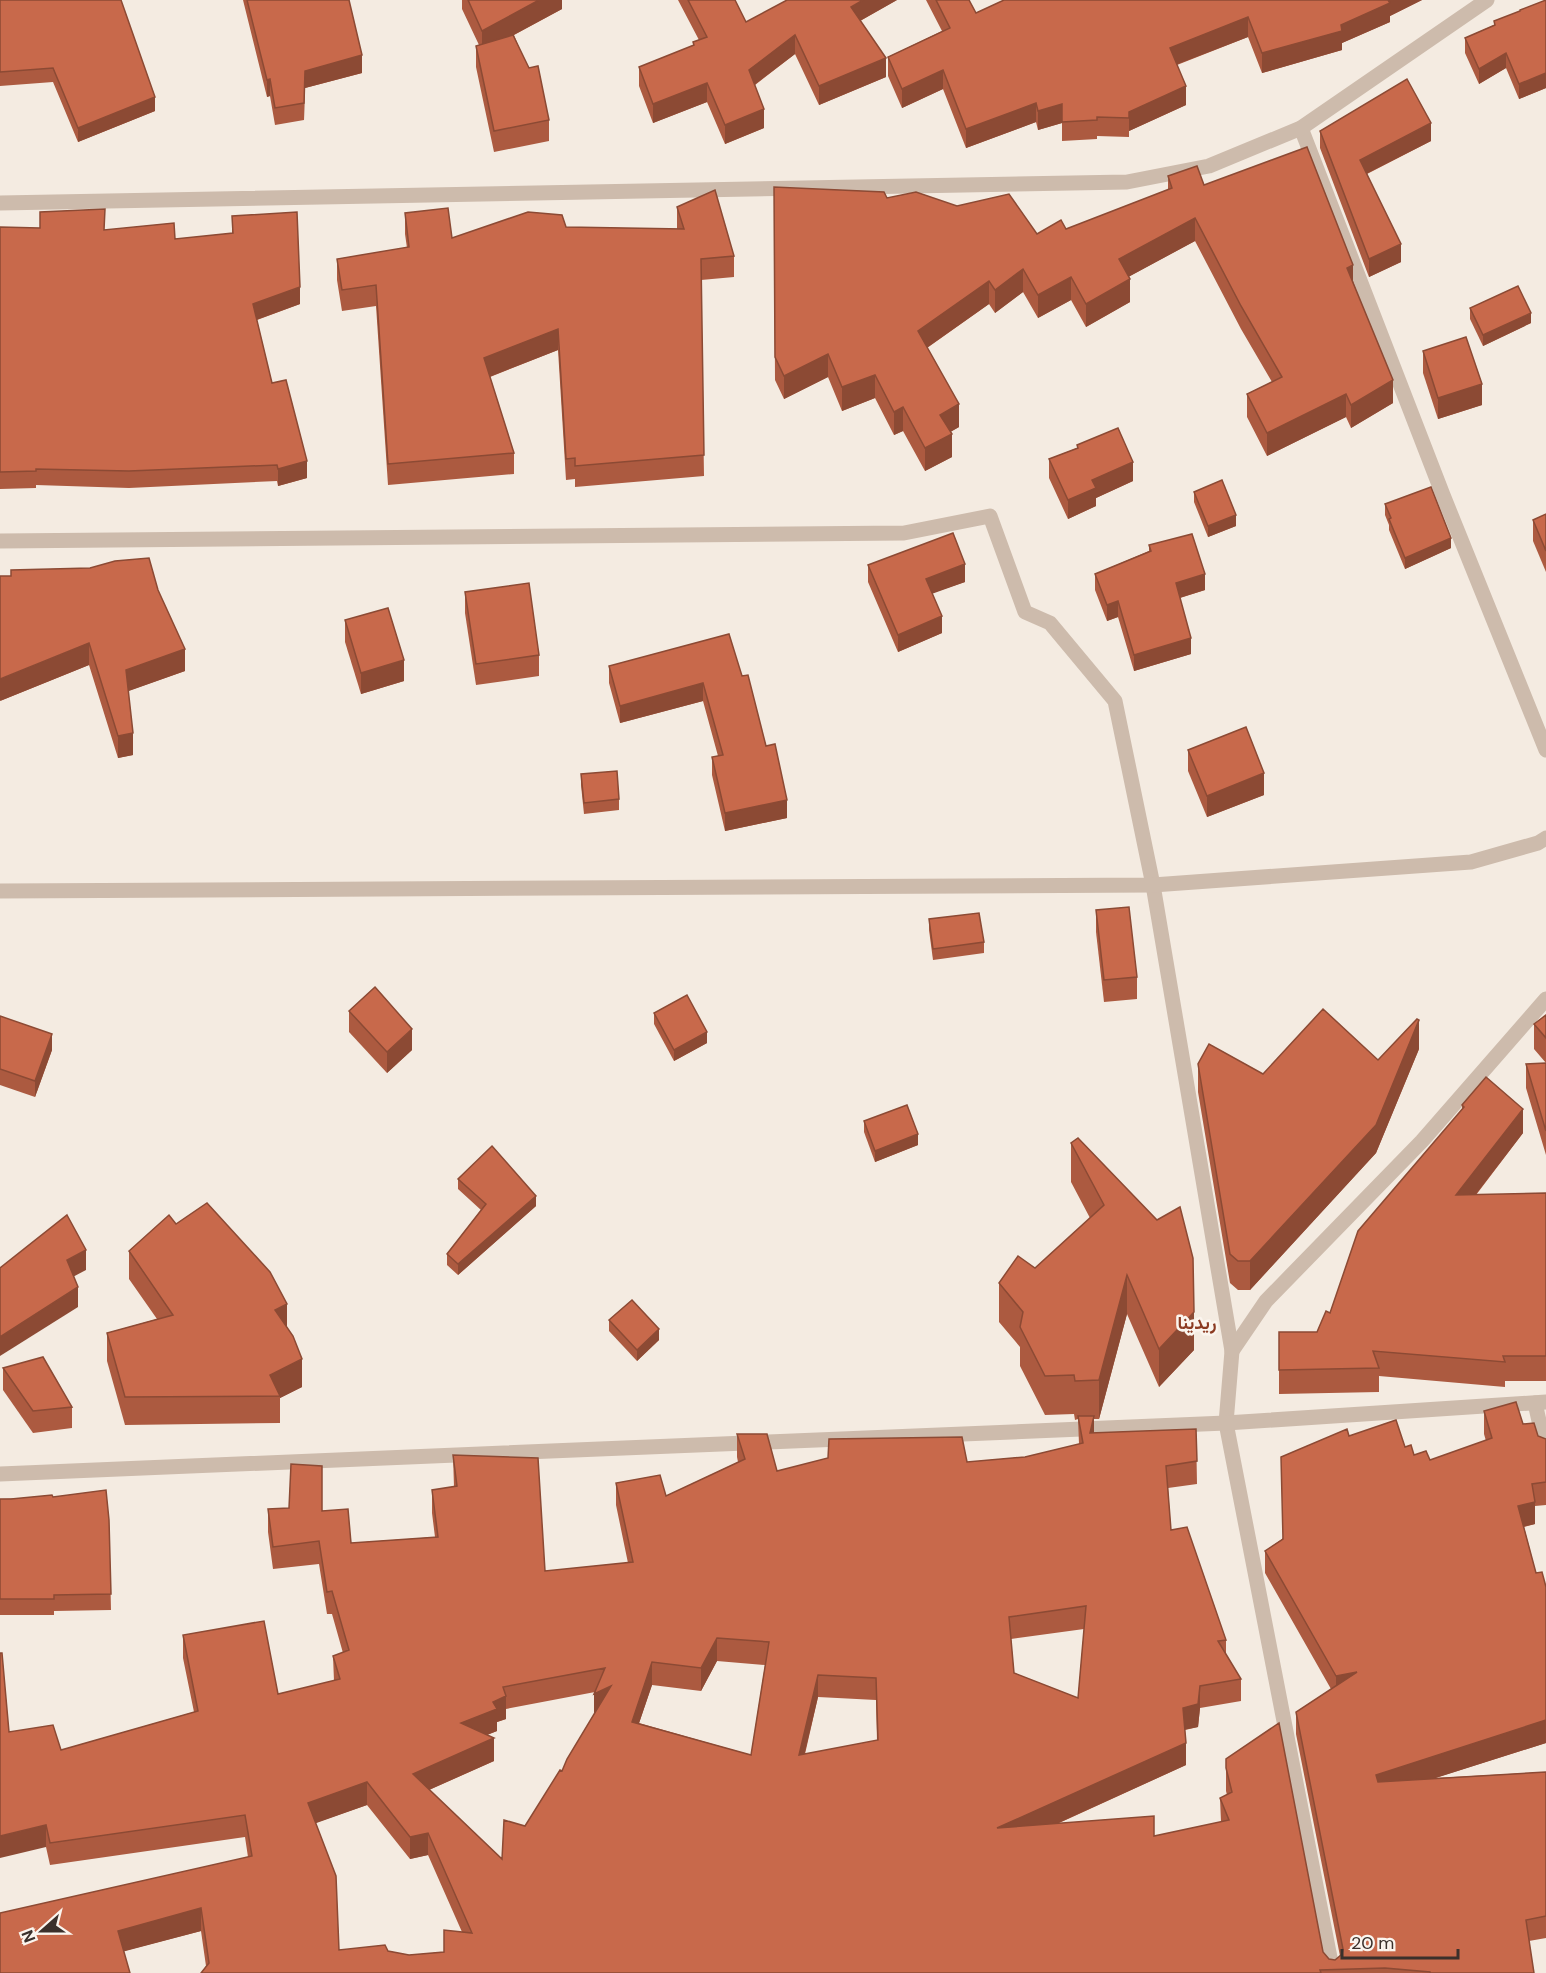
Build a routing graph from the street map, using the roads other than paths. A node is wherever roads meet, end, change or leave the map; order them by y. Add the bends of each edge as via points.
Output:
1 (1487, 0) edge
2 (1301, 128) junction
3 (0, 203) edge
4 (0, 541) edge
5 (1546, 750) edge
6 (1546, 838) edge
7 (1153, 885) junction
8 (0, 891) edge
9 (1546, 999) edge
10 (1232, 1351) junction
11 (1541, 1402) edge
12 (1226, 1423) junction
13 (1546, 1452) edge
14 (0, 1474) edge
15 (1333, 1973) edge

1 - 2 street
2 - 3 street via 1209,166 1127,182
2 - 5 street
4 - 7 street via 904,533 990,516 1025,612 1050,623 1115,701
6 - 7 street via 1471,862
7 - 8 street
7 - 10 street
9 - 10 street via 1414,1149 1266,1301
10 - 12 street
11 - 12 street
11 - 13 street
12 - 14 street
12 - 15 street

